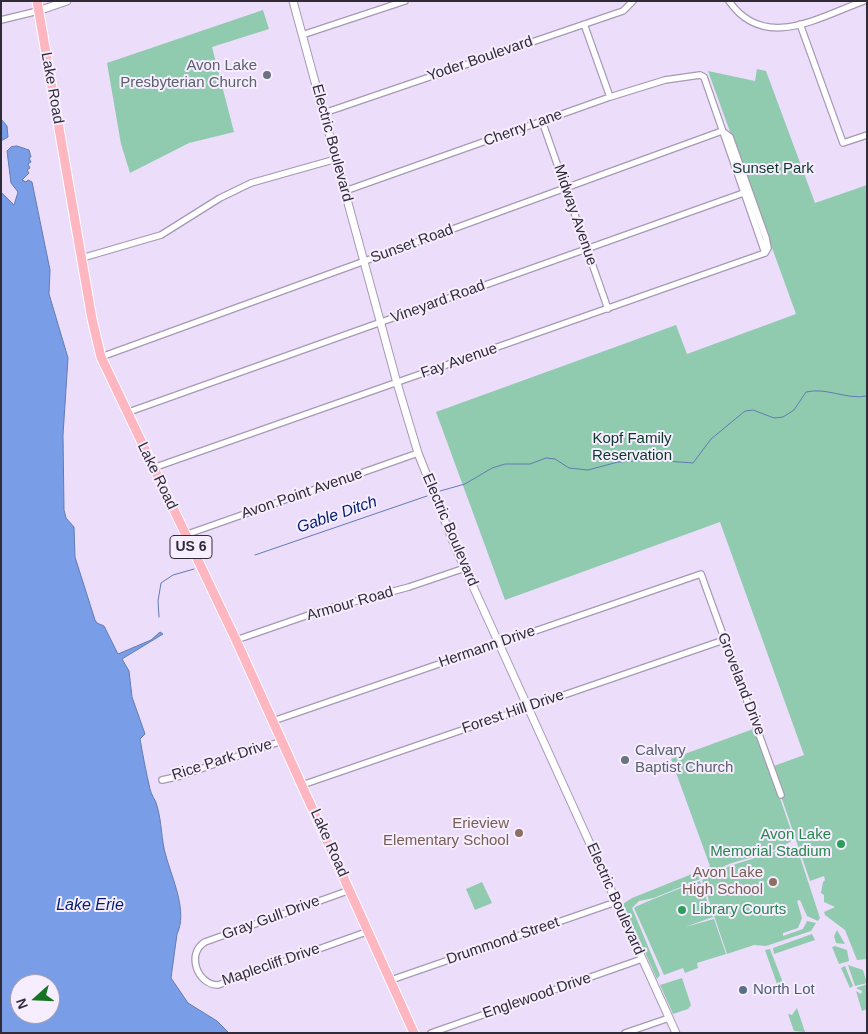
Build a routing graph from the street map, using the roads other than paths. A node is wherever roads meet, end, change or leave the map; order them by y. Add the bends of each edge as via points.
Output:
1 (67, 1) edge
2 (293, 1) edge
3 (404, 1) edge
4 (634, 1) edge
5 (729, 1) edge
6 (864, 1) edge
7 (38, 6) edge
8 (1, 20) edge
9 (584, 24) junction
10 (800, 24) junction
11 (302, 35) junction
12 (610, 97) junction
13 (324, 113) junction
14 (542, 121) junction
15 (722, 131) junction
16 (867, 134) edge
17 (336, 159) junction
18 (566, 188) junction
19 (345, 191) junction
20 (746, 192) junction
21 (587, 248) junction
22 (82, 258) junction
23 (364, 261) junction
24 (608, 309) junction
25 (380, 323) junction
26 (101, 357) junction
27 (397, 383) junction
28 (126, 413) junction
29 (418, 453) junction
30 (153, 468) junction
31 (185, 535) junction
32 (465, 568) junction
33 (700, 574) joint
34 (236, 640) junction
35 (724, 640) junction
36 (499, 643) junction
37 (528, 707) junction
38 (273, 721) junction
39 (282, 741) junction
40 (162, 780) dead end
41 (302, 785) junction
42 (781, 795) dead end
43 (350, 890) junction
44 (616, 902) junction
45 (369, 931) junction
46 (196, 951) joint
47 (642, 960) junction
48 (391, 980) junction
49 (669, 1018) junction
50 (414, 1033) edge
51 (431, 1033) edge
52 (625, 1033) edge
53 (676, 1033) edge

1 - 7 street
2 - 11 street, Electric Boulevard
3 - 11 street
4 - 9 street, Yoder Boulevard via 623,11
5 - 10 street via 741,16 758,26 778,29
6 - 10 street
7 - 8 street
7 - 22 main road, Lake Road / US 6
9 - 12 street
9 - 13 street, Yoder Boulevard
10 - 16 street via 843,143
11 - 13 street, Electric Boulevard
12 - 14 street, Cherry Lane
12 - 15 street, Cherry Lane via 665,80 700,75 704,77
13 - 17 street, Electric Boulevard
14 - 18 street, Midway Avenue
14 - 19 street, Cherry Lane
15 - 18 street, Sunset Road
15 - 20 street via 730,137
17 - 19 street, Electric Boulevard
17 - 22 street via 251,183 220,198 161,235
18 - 21 street, Midway Avenue
18 - 23 street, Sunset Road
19 - 23 street, Electric Boulevard
20 - 21 street, Vineyard Road
20 - 24 street, Fay Avenue via 766,238 768,248 765,253
21 - 24 street, Midway Avenue
21 - 25 street, Vineyard Road
22 - 26 main road, Lake Road / US 6
23 - 25 street, Electric Boulevard
23 - 26 street, Sunset Road
24 - 27 street, Fay Avenue
25 - 27 street, Electric Boulevard
25 - 28 street, Vineyard Road
26 - 28 main road, Lake Road / US 6
27 - 29 street, Electric Boulevard
27 - 30 street, Fay Avenue
28 - 30 main road, Lake Road / US 6
29 - 31 street, Avon Point Avenue
29 - 32 street, Electric Boulevard
30 - 31 main road, Lake Road / US 6
31 - 34 main road, Lake Road / US 6
32 - 34 street, Armour Road via 323,610
32 - 36 street, Electric Boulevard
33 - 35 street, Groveland Drive
33 - 36 street, Hermann Drive
34 - 38 main road, Lake Road / US 6
35 - 37 street, Forest Hill Drive
35 - 42 street, Groveland Drive
36 - 37 street, Electric Boulevard
36 - 38 street, Hermann Drive
37 - 41 street, Forest Hill Drive
37 - 44 street, Electric Boulevard
38 - 39 main road, Lake Road / US 6
39 - 40 street, Rice Park Drive
39 - 41 main road, Lake Road / US 6
41 - 43 main road, Lake Road / US 6
43 - 45 main road, Lake Road / US 6
43 - 46 street, Gray Gull Drive via 205,942
44 - 47 street, Electric Boulevard
44 - 48 street, Drummond Street
45 - 46 street, Maplecliff Drive via 218,985 202,978 195,960
45 - 48 main road, Lake Road / US 6
47 - 49 street, Electric Boulevard
47 - 51 street, Englewood Drive
48 - 50 main road, Lake Road / US 6
49 - 52 street
49 - 53 street, Electric Boulevard

